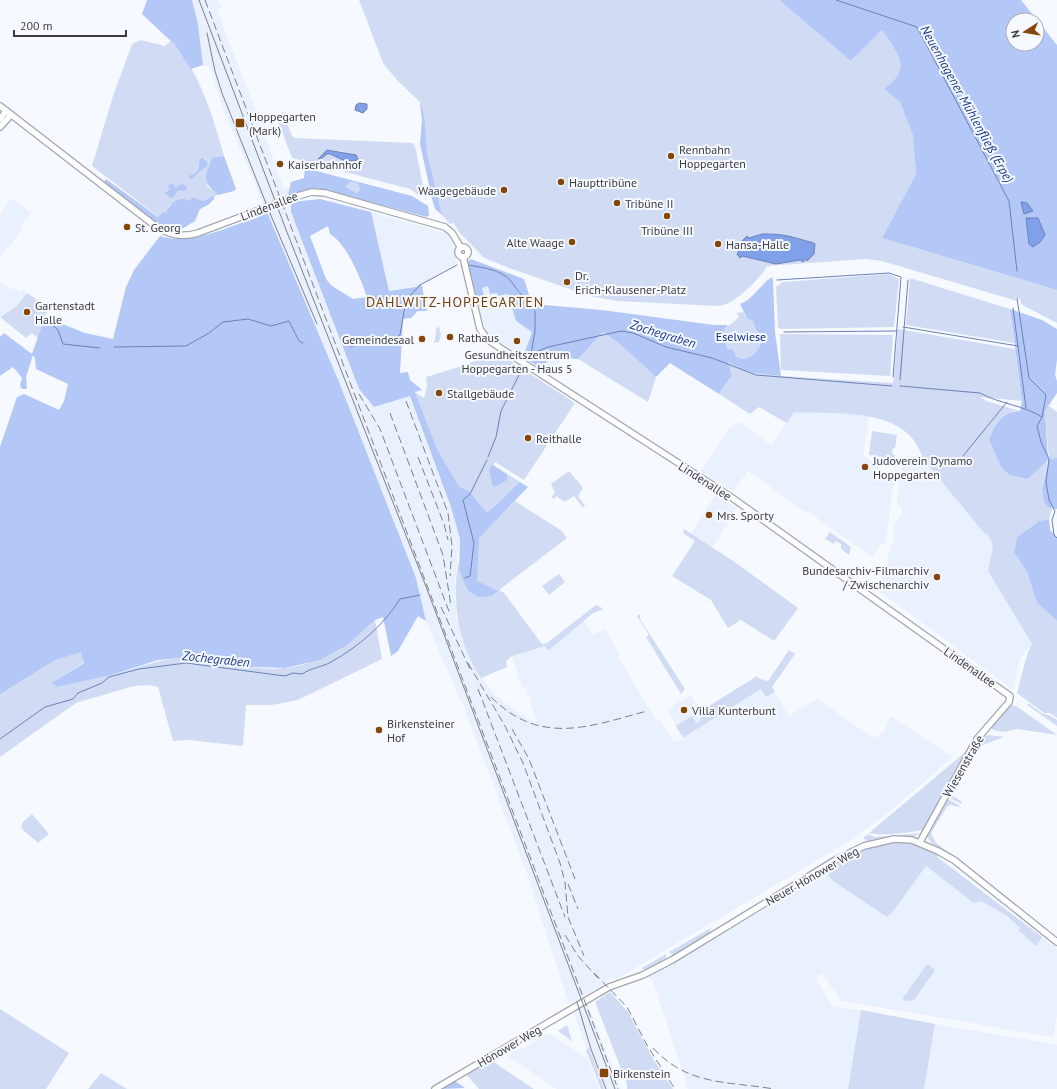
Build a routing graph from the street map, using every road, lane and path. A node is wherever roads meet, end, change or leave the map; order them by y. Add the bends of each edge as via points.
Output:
1 (0, 106) edge
2 (8, 113) junction
3 (0, 119) edge
4 (0, 127) edge
5 (1008, 694) joint
6 (920, 842) junction
7 (1057, 942) edge
8 (582, 1003) joint
9 (435, 1089) edge

1 - 2 street, Lindenallee
2 - 3 street
2 - 4 street
2 - 5 street, Lindenallee via 154,225 171,234 183,236 198,233 294,197 316,192 445,227 461,248 458,253 463,257 480,330 488,340 731,497
5 - 6 street, Wiesenstraße via 1009,702 977,739
6 - 7 street, Neuer Hönower Weg via 954,860
6 - 8 street, Neuer Hönower Weg via 894,839 857,849 667,963 609,987
8 - 9 street, Hönower Weg

